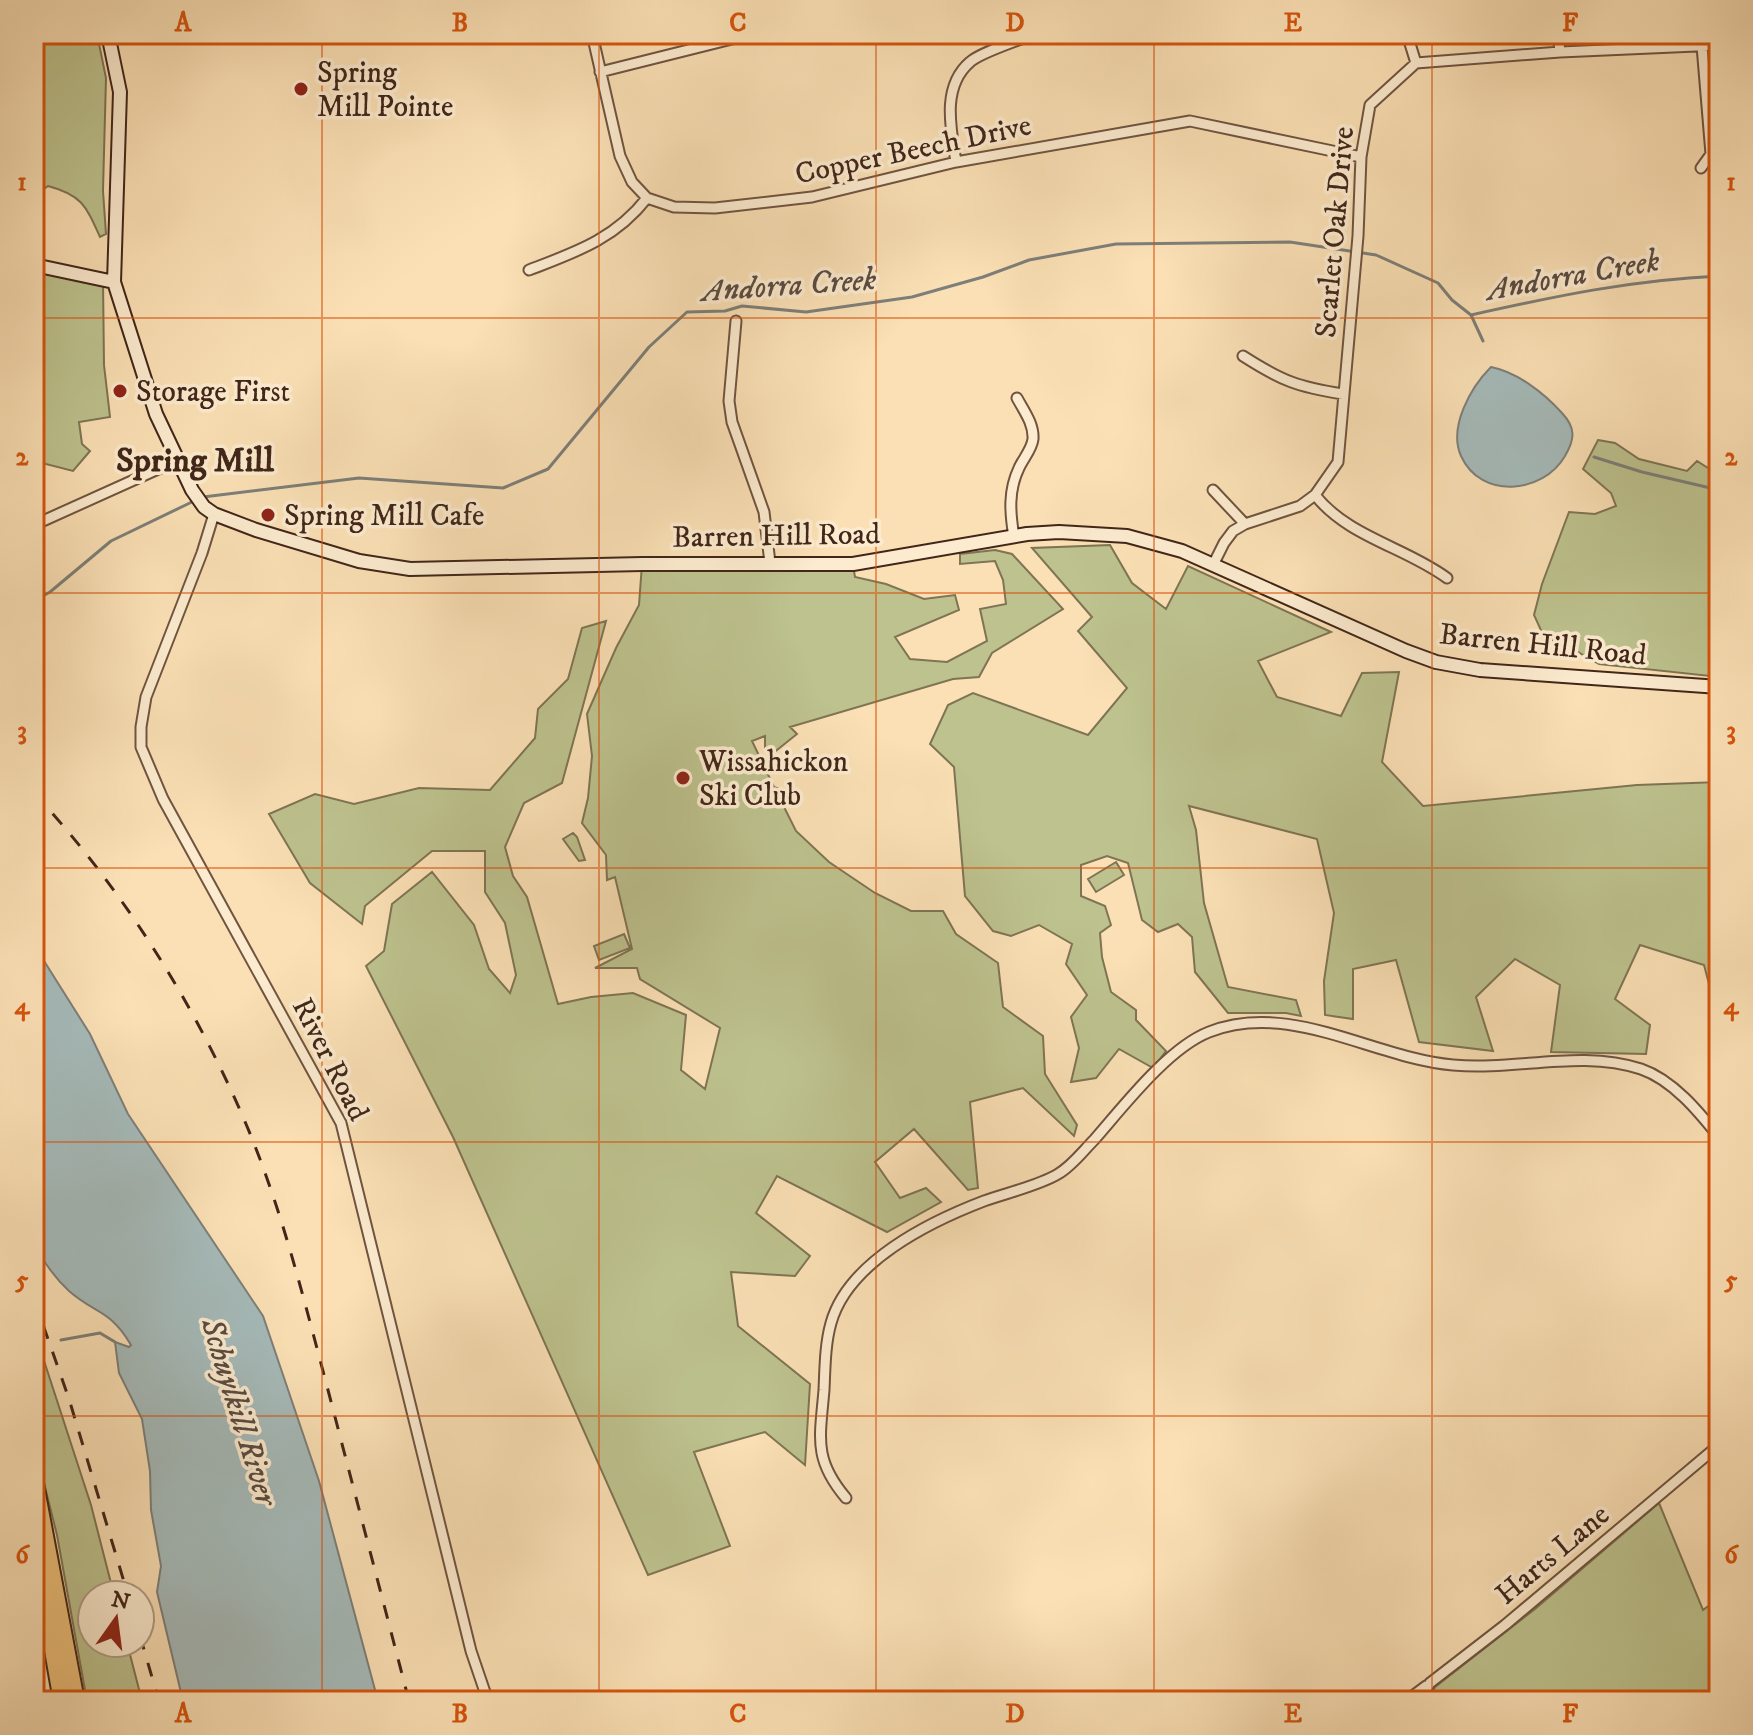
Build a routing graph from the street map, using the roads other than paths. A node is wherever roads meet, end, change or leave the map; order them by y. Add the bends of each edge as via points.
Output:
1 (108, 34) edge
2 (592, 34) edge
3 (1033, 34) edge
4 (1407, 34) edge
5 (1558, 34) edge
6 (748, 35) edge
7 (1719, 45) edge
8 (1702, 46) junction
9 (1560, 52) junction
10 (1416, 63) junction
11 (600, 72) junction
12 (1361, 157) junction
13 (956, 162) junction
14 (1701, 168) dead end
15 (647, 198) junction
16 (34, 265) edge
17 (529, 270) dead end
18 (114, 282) junction
19 (736, 321) dead end
20 (1243, 356) dead end
21 (1343, 394) junction
22 (1017, 398) dead end
23 (176, 461) junction
24 (1213, 490) dead end
25 (1315, 495) junction
26 (214, 514) junction
27 (1245, 524) junction
28 (34, 525) edge
29 (1014, 537) junction
30 (770, 563) junction
31 (1213, 565) junction
32 (1447, 578) dead end
33 (1719, 687) edge
34 (1719, 1137) edge
35 (1719, 1445) edge
36 (34, 1478) edge
37 (846, 1498) dead end
38 (34, 1543) edge
39 (1430, 1683) junction
40 (62, 1701) edge
41 (76, 1701) edge
42 (488, 1701) edge
43 (1406, 1701) edge
44 (1419, 1701) edge

1 - 18 street, Barren Hill Road via 120,92
2 - 11 street
3 - 13 street via 971,61 952,86
4 - 10 street
5 - 9 street
6 - 11 street
7 - 8 street
8 - 9 street
8 - 14 street via 1711,154
9 - 10 street
10 - 12 street, Scarlet Oak Drive via 1370,105
11 - 15 street via 620,156
12 - 13 street, Copper Beech Drive via 1190,121
12 - 21 street, Scarlet Oak Drive
13 - 15 street, Copper Beech Drive via 812,197 715,208 674,207
15 - 17 street via 630,220 608,235
16 - 18 street
18 - 23 street, Barren Hill Road
19 - 30 street via 729,401 764,512
20 - 21 street via 1300,387
21 - 25 street, Scarlet Oak Drive via 1338,462
22 - 29 street via 1030,420 1033,440 1012,491
23 - 26 street, Barren Hill Road via 204,507
23 - 28 street
24 - 27 street
25 - 27 street, Scarlet Oak Drive via 1292,510
25 - 32 street via 1342,522
26 - 30 street, Barren Hill Road via 391,568
26 - 42 street, River Road via 146,697 141,747 163,799 341,1123 471,1651
27 - 31 street via 1228,537
29 - 30 street, Barren Hill Road via 863,563
29 - 31 street, Barren Hill Road via 1072,532 1127,536
31 - 33 street, Barren Hill Road via 1436,662 1480,670
34 - 37 street via 1674,1089 1645,1070 1618,1063 1457,1066 1277,1023 1246,1022 1207,1032 1168,1059 1058,1174 973,1205 882,1253 841,1299 831,1323 821,1456 829,1478
35 - 39 street, Harts Lane
36 - 41 highway
38 - 40 highway
39 - 43 street
39 - 44 street, Harts Lane

